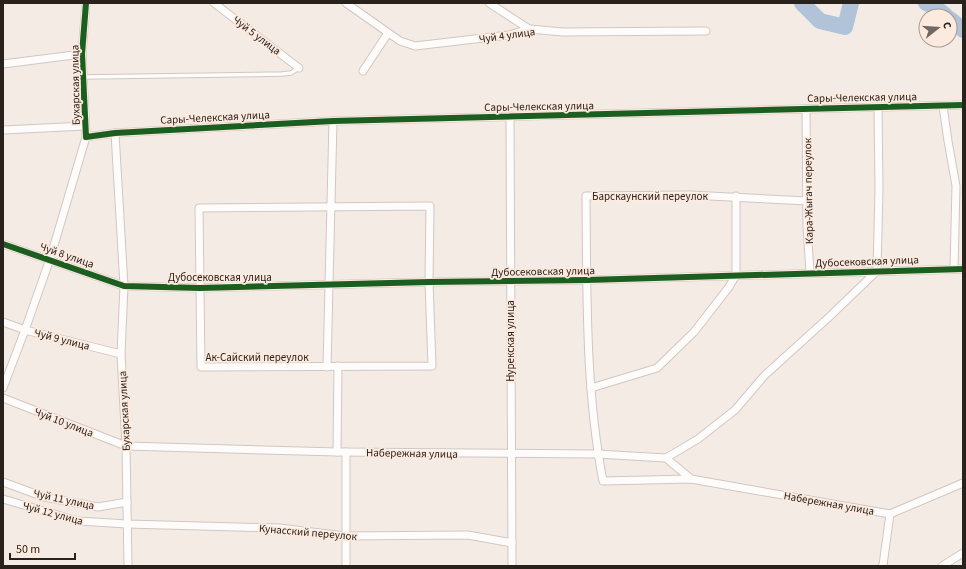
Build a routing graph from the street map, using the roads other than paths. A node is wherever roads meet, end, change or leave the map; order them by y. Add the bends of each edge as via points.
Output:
1 (86, 3) edge
2 (214, 3) edge
3 (346, 3) edge
4 (489, 3) edge
5 (529, 29) junction
6 (706, 31) dead end
7 (388, 33) junction
8 (82, 54) junction
9 (3, 64) edge
10 (299, 68) joint
11 (363, 71) dead end
12 (83, 77) junction
13 (963, 105) edge
14 (943, 106) junction
15 (878, 107) junction
16 (806, 109) junction
17 (510, 116) junction
18 (333, 121) junction
19 (85, 126) junction
20 (3, 130) edge
21 (115, 132) junction
22 (86, 137) junction
23 (960, 186) edge
24 (736, 196) junction
25 (807, 201) junction
26 (332, 207) junction
27 (3, 244) edge
28 (50, 259) junction
29 (954, 269) junction
30 (963, 269) edge
31 (877, 271) junction
32 (810, 273) junction
33 (736, 275) junction
34 (587, 280) junction
35 (510, 281) junction
36 (429, 282) junction
37 (329, 285) junction
38 (124, 286) junction
39 (200, 288) junction
40 (3, 322) edge
41 (25, 330) junction
42 (121, 354) junction
43 (338, 366) junction
44 (327, 367) junction
45 (3, 388) edge
46 (591, 388) junction
47 (3, 398) edge
48 (126, 446) junction
49 (337, 452) junction
50 (346, 452) junction
51 (511, 454) junction
52 (598, 454) junction
53 (666, 458) junction
54 (691, 479) junction
55 (603, 481) joint
56 (3, 482) edge
57 (963, 483) edge
58 (3, 499) edge
59 (127, 502) junction
60 (890, 514) junction
61 (127, 524) junction
62 (345, 536) junction
63 (512, 542) junction
64 (963, 553) edge
65 (128, 566) edge
66 (346, 566) edge
67 (512, 566) edge
68 (883, 566) edge
69 (942, 566) edge

1 - 8 street, Бухарская улица
2 - 10 street, Чуй 5 улица
3 - 7 street, Чуй 4 улица
4 - 5 street
5 - 6 street, Чуй 4 улица via 563,32
5 - 7 street, Чуй 4 улица via 509,35 415,46 400,41
7 - 11 street
8 - 9 street
8 - 12 street, Бухарская улица
10 - 12 lane via 291,73 282,74
12 - 19 street, Бухарская улица
13 - 14 street, Сары-Челекская улица
14 - 15 street, Сары-Челекская улица
14 - 23 street via 948,142
15 - 16 street, Сары-Челекская улица
15 - 31 street
16 - 17 street, Сары-Челекская улица
16 - 25 street, Кара-Жыгач переулок
17 - 18 street, Сары-Челекская улица
17 - 35 street, Нурекская улица
18 - 21 street, Сары-Челекская улица
18 - 26 street
19 - 20 street
19 - 22 street, Бухарская улица
21 - 22 street, Бухарская улица
21 - 38 street, Бухарская улица
22 - 28 street
23 - 29 street
24 - 25 street, Барскаунский переулок
24 - 33 street
24 - 34 street, Барскаунский переулок via 586,196
25 - 32 street, Кара-Жыгач переулок
26 - 36 street, Ак-Сайский переулок via 430,206
26 - 37 street
26 - 39 street, Ак-Сайский переулок via 199,208
27 - 28 street, Чуй 8 улица
28 - 38 street, Чуй 8 улица
28 - 41 street
29 - 30 street, Дубосековская улица
29 - 31 street, Дубосековская улица
31 - 32 street, Дубосековская улица
31 - 53 street via 764,376 735,410 698,439
32 - 33 street, Дубосековская улица
33 - 34 street, Дубосековская улица
33 - 46 street via 730,287 694,332 657,368
34 - 35 street, Дубосековская улица
34 - 46 street, Барскаунский переулок
35 - 36 street, Дубосековская улица
35 - 51 street, Нурекская улица
36 - 37 street, Дубосековская улица
36 - 43 street, Ак-Сайский переулок via 432,366
37 - 39 street, Дубосековская улица
37 - 44 street
38 - 39 street, Дубосековская улица
38 - 42 street, Бухарская улица
39 - 44 street, Ак-Сайский переулок via 201,368
40 - 41 street, Чуй 9 улица
41 - 42 street, Чуй 9 улица
41 - 45 street
42 - 48 street, Бухарская улица
43 - 44 street, Ак-Сайский переулок
43 - 49 street
46 - 52 street, Барскаунский переулок
47 - 48 street, Чуй 10 улица
48 - 49 street, Набережная улица
48 - 59 street, Бухарская улица
49 - 50 street, Набережная улица
50 - 51 street, Набережная улица
50 - 62 street
51 - 52 street, Набережная улица
51 - 63 street, Нурекская улица
52 - 53 street, Набережная улица
52 - 55 street, Барскаунский переулок
53 - 54 street
54 - 55 street, Набережная улица
54 - 60 street, Набережная улица
56 - 59 street, Чуй 11 улица via 44,497 98,507
57 - 60 street, Набережная улица
58 - 61 street, Чуй 12 улица via 78,521
59 - 61 street, Бухарская улица
60 - 68 street
61 - 62 street, Кунасский переулок via 279,528
61 - 65 street, Бухарская улица
62 - 63 street, Кунасский переулок via 468,535
62 - 66 street
63 - 67 street, Нурекская улица
64 - 69 street

